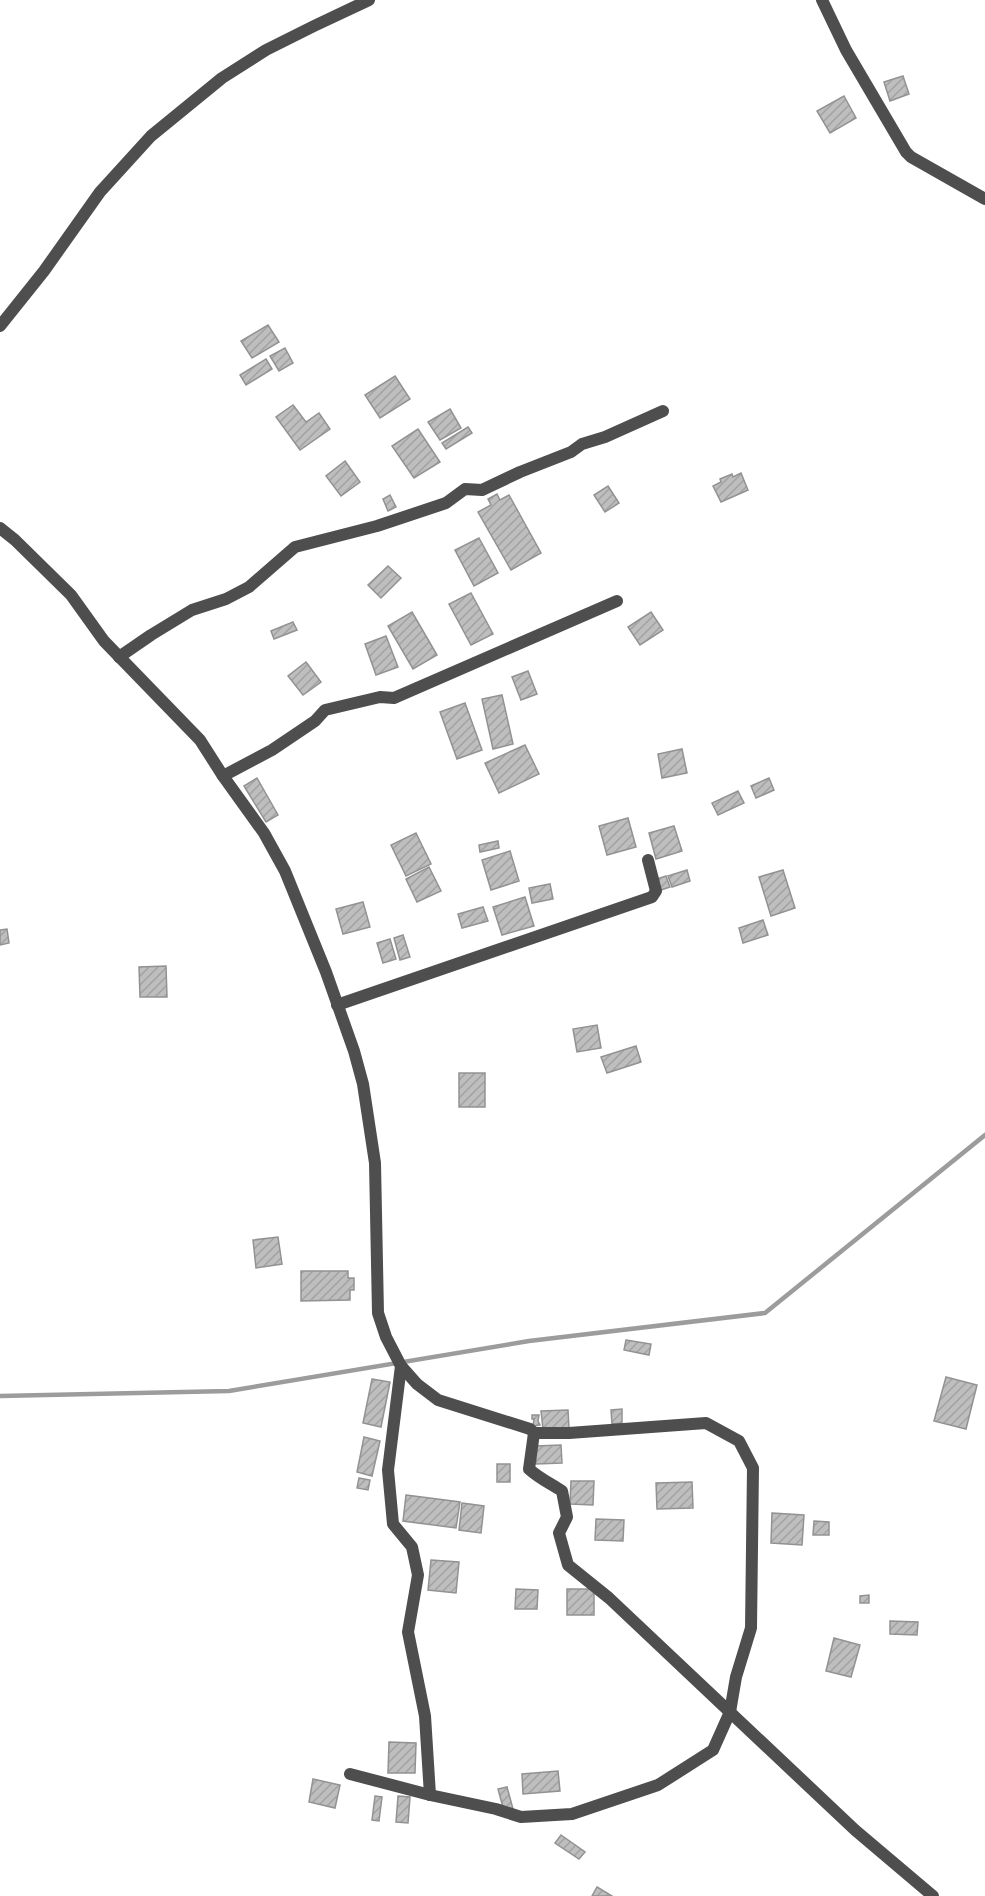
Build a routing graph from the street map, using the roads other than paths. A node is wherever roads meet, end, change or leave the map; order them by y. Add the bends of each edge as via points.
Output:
1 (369, 0) edge
2 (822, 0) edge
3 (985, 198) edge
4 (0, 326) edge
5 (663, 411) dead end
6 (0, 528) edge
7 (617, 601) dead end
8 (119, 657) junction
9 (223, 776) junction
10 (648, 860) dead end
11 (337, 1005) junction
12 (401, 1366) junction
13 (534, 1433) junction
14 (730, 1712) junction
15 (350, 1774) dead end
16 (430, 1795) junction
17 (933, 1896) edge

1 - 4 street via 266,50 222,78 151,136 99,192
2 - 3 street via 846,50 906,152
5 - 8 street via 482,490 465,489 446,503 295,547 249,587 192,610
6 - 8 street via 71,596
7 - 9 street via 394,698 380,697 325,710 272,750
8 - 9 street via 200,740
9 - 11 street via 264,833 285,871
10 - 11 street via 656,891 652,897
11 - 12 street via 363,1084 375,1163 378,1313
12 - 13 street via 438,1400
12 - 16 street via 387,1470 393,1524 412,1547 418,1575 408,1632 425,1716
13 - 14 street via 529,1469 540,1480 562,1491 567,1517 559,1533 568,1564
13 - 14 street via 706,1423 739,1441 753,1468 754,1547 751,1628
14 - 16 street via 713,1750 704,1756 658,1785 572,1814 521,1817
14 - 17 street via 855,1830
15 - 16 street

